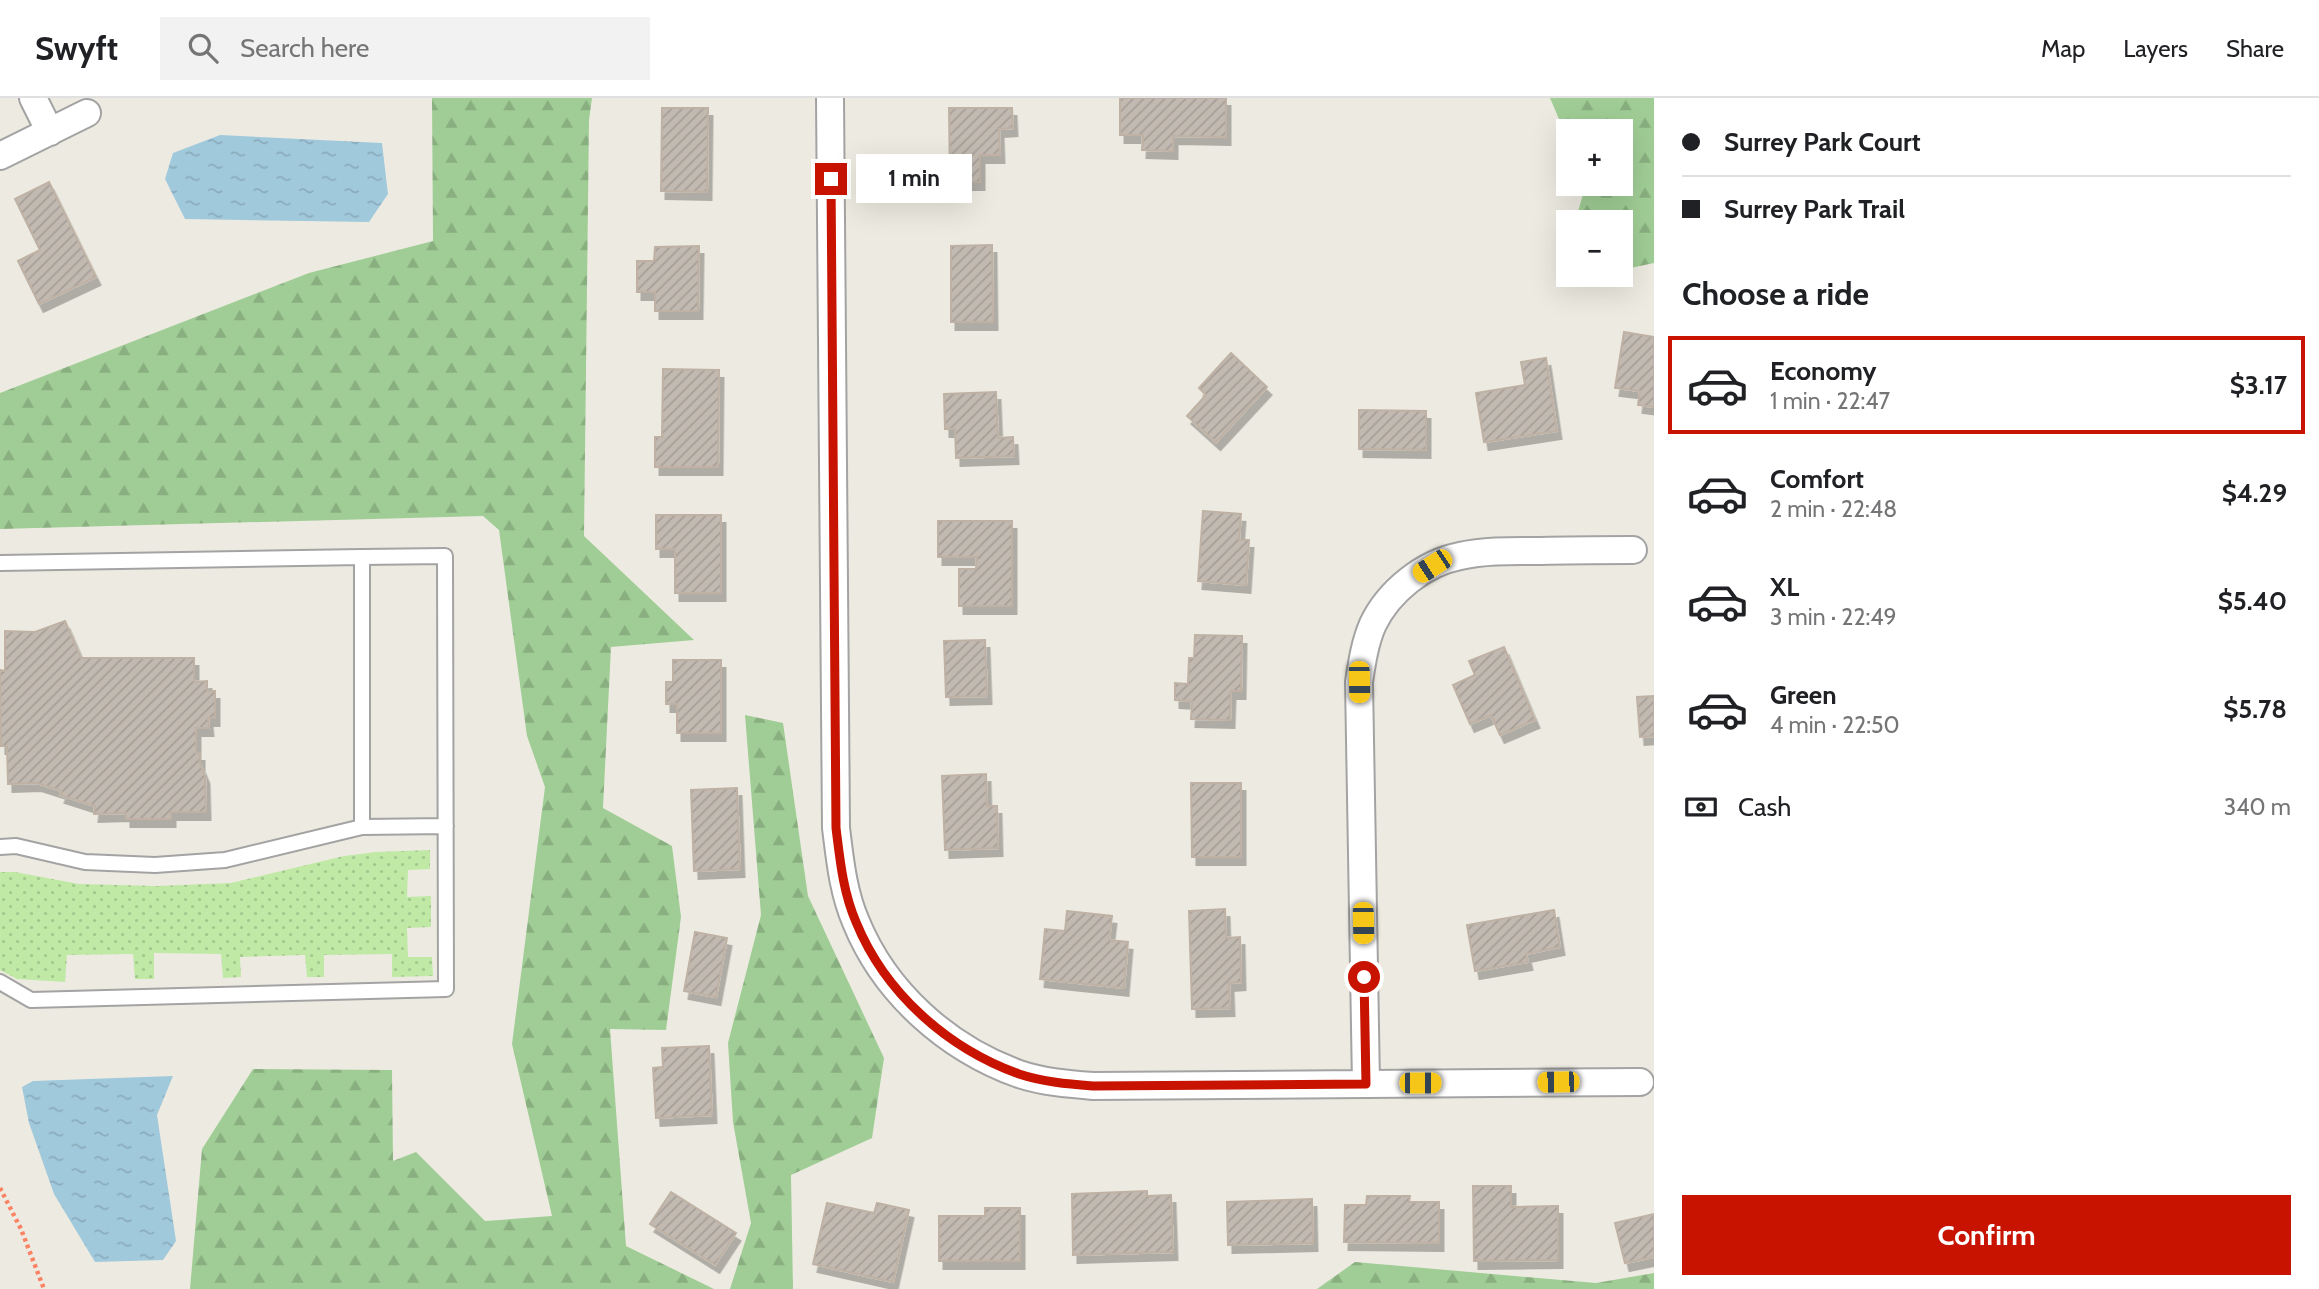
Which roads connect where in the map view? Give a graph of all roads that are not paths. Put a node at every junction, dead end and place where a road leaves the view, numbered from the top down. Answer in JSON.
{"nodes":[{"id":1,"x":33,"y":98,"type":"edge"},
{"id":2,"x":830,"y":98,"type":"edge"},
{"id":3,"x":87,"y":113,"type":"dead end"},
{"id":4,"x":50,"y":132,"type":"junction"},
{"id":5,"x":0,"y":156,"type":"edge"},
{"id":6,"x":1633,"y":550,"type":"dead end"},
{"id":7,"x":362,"y":557,"type":"junction"},
{"id":8,"x":0,"y":563,"type":"edge"},
{"id":9,"x":446,"y":825,"type":"junction"},
{"id":10,"x":362,"y":827,"type":"junction"},
{"id":11,"x":0,"y":847,"type":"edge"},
{"id":12,"x":0,"y":982,"type":"edge"},
{"id":13,"x":1640,"y":1082,"type":"dead end"},
{"id":14,"x":1366,"y":1084,"type":"junction"}],
"edges":[{"from":1,"to":4,"type":"street"},
{"from":2,"to":14,"type":"street"},
{"from":3,"to":4,"type":"street"},
{"from":4,"to":5,"type":"street"},
{"from":6,"to":14,"type":"street"},
{"from":7,"to":8,"type":"lane"},
{"from":7,"to":9,"type":"lane"},
{"from":7,"to":10,"type":"lane"},
{"from":9,"to":10,"type":"lane"},
{"from":9,"to":12,"type":"lane"},
{"from":10,"to":11,"type":"lane"},
{"from":13,"to":14,"type":"street"}]}
